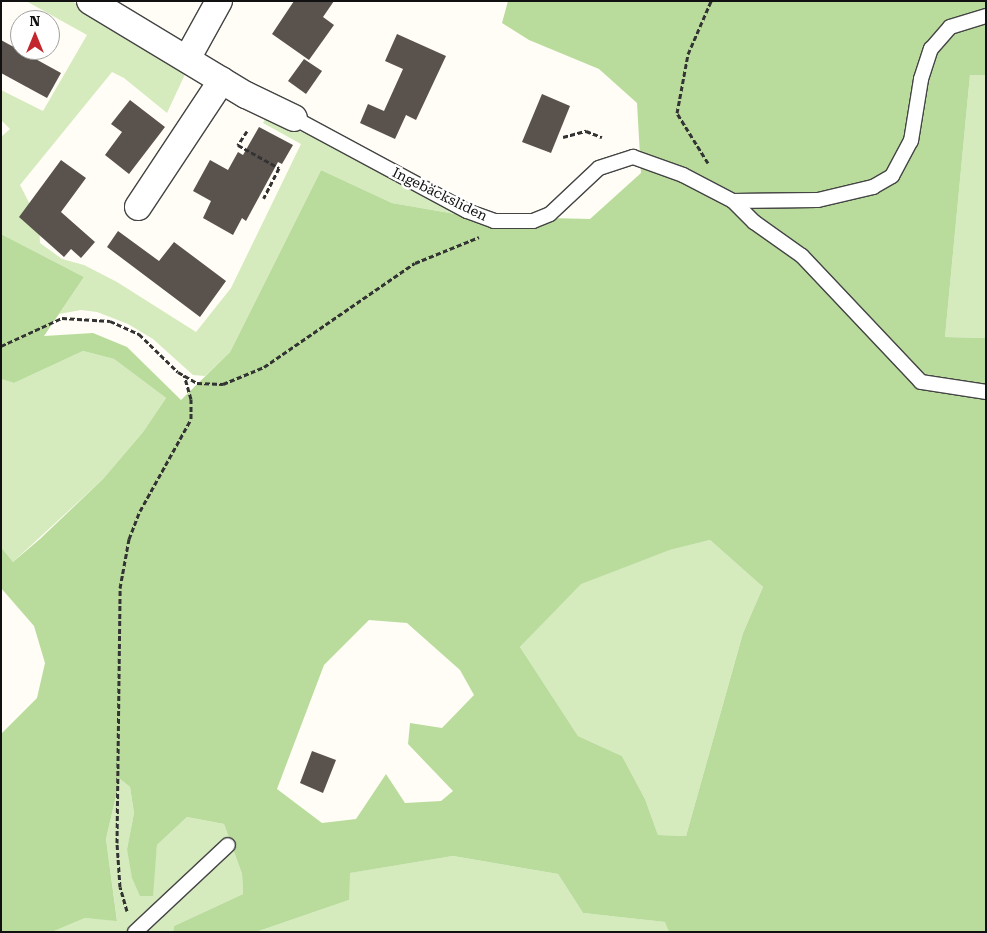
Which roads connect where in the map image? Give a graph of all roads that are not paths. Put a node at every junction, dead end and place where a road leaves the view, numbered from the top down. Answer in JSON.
{"nodes":[{"id":1,"x":90,"y":1,"type":"edge"},
{"id":2,"x":219,"y":1,"type":"edge"},
{"id":3,"x":986,"y":16,"type":"edge"},
{"id":4,"x":188,"y":58,"type":"junction"},
{"id":5,"x":222,"y":80,"type":"junction"},
{"id":6,"x":294,"y":118,"type":"joint"},
{"id":7,"x":733,"y":201,"type":"junction"},
{"id":8,"x":138,"y":207,"type":"dead end"},
{"id":9,"x":986,"y":392,"type":"edge"},
{"id":10,"x":228,"y":845,"type":"dead end"},
{"id":11,"x":132,"y":926,"type":"edge"}],
"edges":[{"from":1,"to":4,"type":"street","name":"Ingebäcksliden"},
{"from":2,"to":4,"type":"street"},
{"from":3,"to":7,"type":"lane","name":"Ingebäcksliden"},
{"from":4,"to":5,"type":"street","name":"Ingebäcksliden"},
{"from":5,"to":6,"type":"street","name":"Ingebäcksliden"},
{"from":5,"to":8,"type":"street"},
{"from":6,"to":7,"type":"lane","name":"Ingebäcksliden"},
{"from":7,"to":9,"type":"lane"},
{"from":10,"to":11,"type":"lane"}]}
